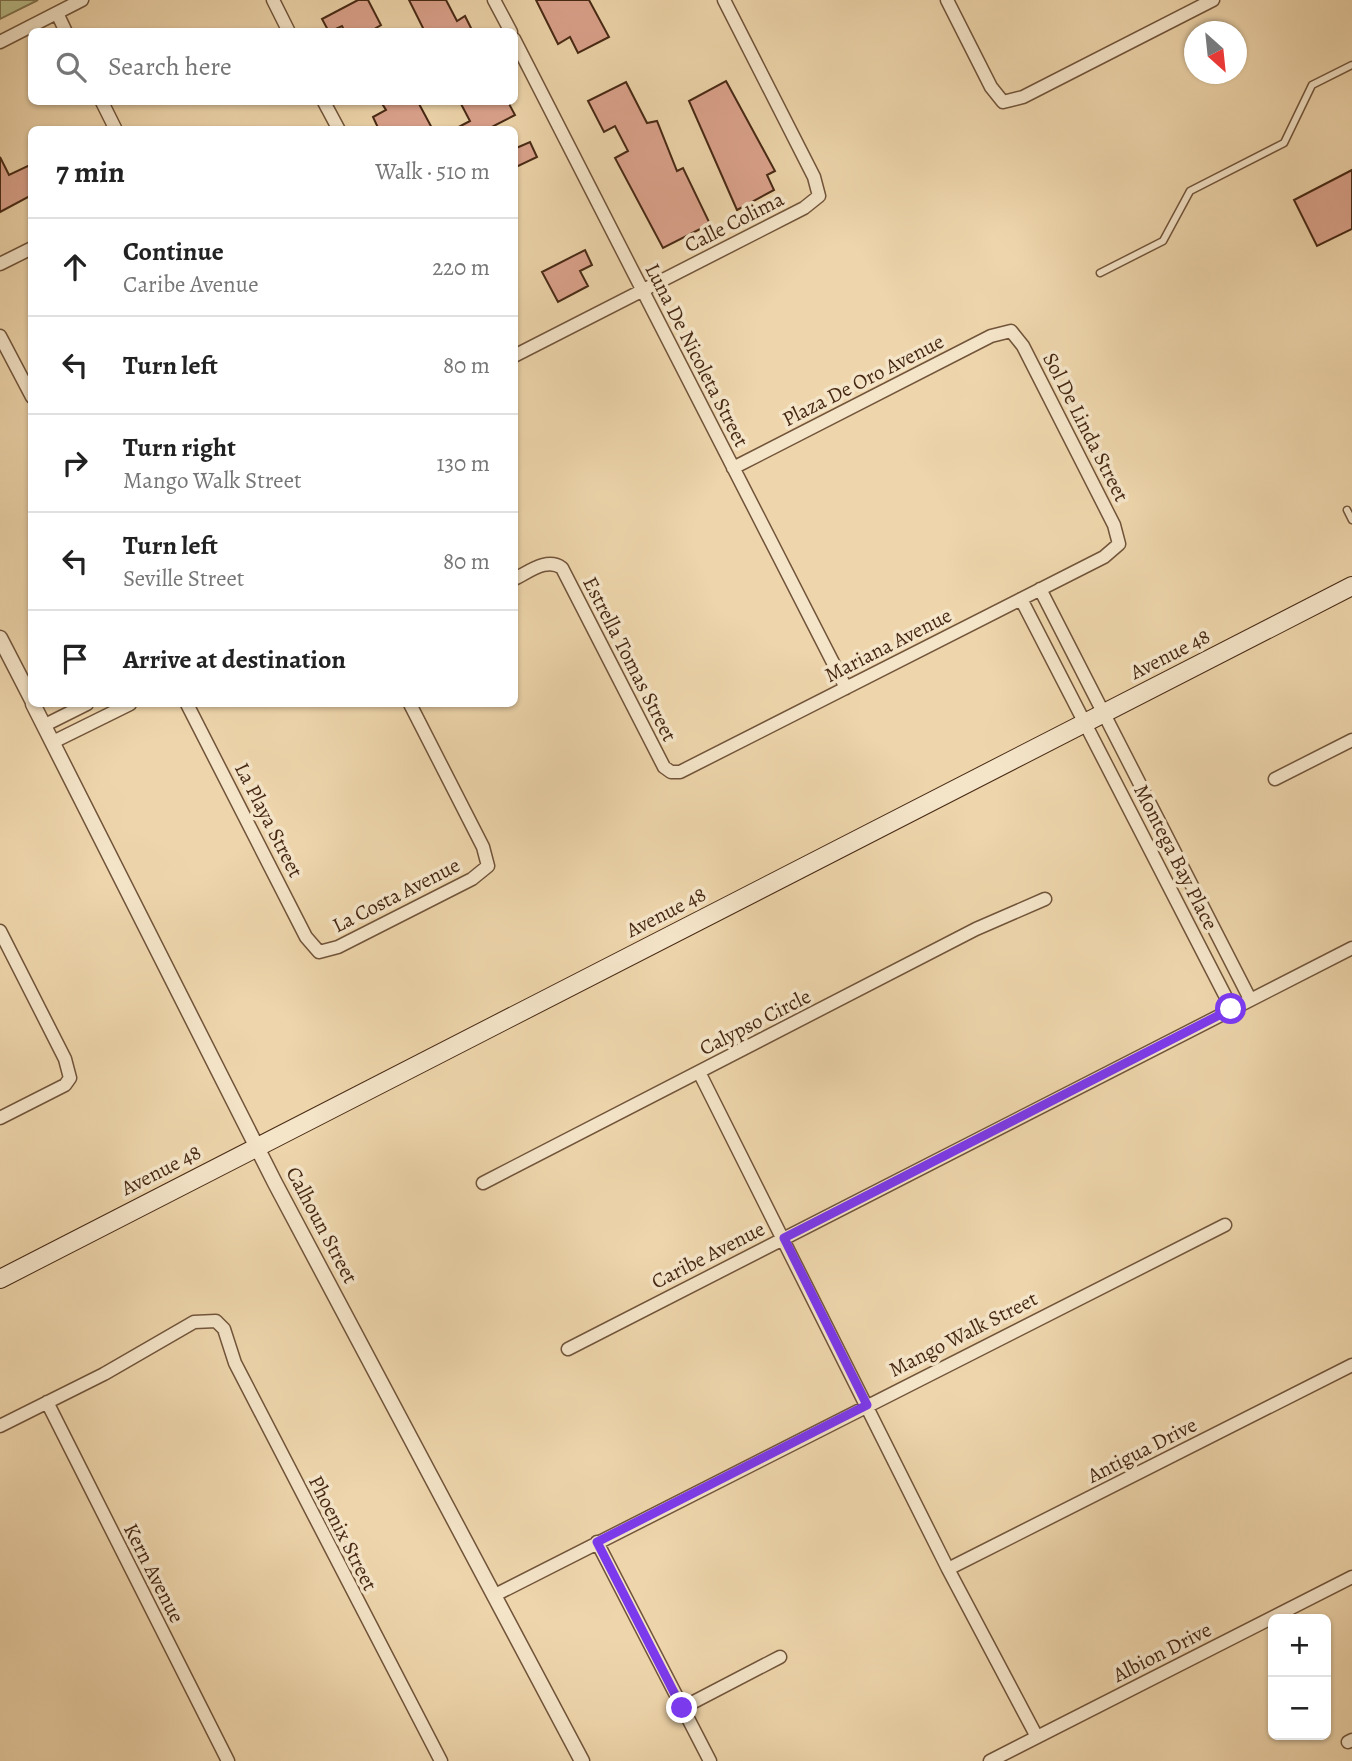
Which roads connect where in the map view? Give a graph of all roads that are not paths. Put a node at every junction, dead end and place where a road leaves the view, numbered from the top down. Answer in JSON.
{"nodes":[{"id":1,"x":82,"y":0,"type":"edge"},
{"id":2,"x":273,"y":0,"type":"edge"},
{"id":3,"x":495,"y":0,"type":"edge"},
{"id":4,"x":724,"y":0,"type":"edge"},
{"id":5,"x":947,"y":0,"type":"edge"},
{"id":6,"x":1213,"y":0,"type":"edge"},
{"id":7,"x":57,"y":13,"type":"junction"},
{"id":8,"x":64,"y":28,"type":"edge"},
{"id":9,"x":287,"y":28,"type":"edge"},
{"id":10,"x":509,"y":28,"type":"edge"},
{"id":11,"x":0,"y":42,"type":"edge"},
{"id":12,"x":518,"y":47,"type":"edge"},
{"id":13,"x":1352,"y":65,"type":"edge"},
{"id":14,"x":104,"y":105,"type":"edge"},
{"id":15,"x":326,"y":105,"type":"edge"},
{"id":16,"x":114,"y":126,"type":"edge"},
{"id":17,"x":337,"y":126,"type":"edge"},
{"id":18,"x":28,"y":250,"type":"edge"},
{"id":19,"x":0,"y":264,"type":"edge"},
{"id":20,"x":1100,"y":273,"type":"dead end"},
{"id":21,"x":643,"y":290,"type":"junction"},
{"id":22,"x":1010,"y":331,"type":"joint"},
{"id":23,"x":0,"y":335,"type":"edge"},
{"id":24,"x":518,"y":354,"type":"edge"},
{"id":25,"x":28,"y":389,"type":"edge"},
{"id":26,"x":733,"y":468,"type":"junction"},
{"id":27,"x":1347,"y":510,"type":"dead end"},
{"id":28,"x":1352,"y":520,"type":"edge"},
{"id":29,"x":1119,"y":544,"type":"joint"},
{"id":30,"x":518,"y":577,"type":"edge"},
{"id":31,"x":1352,"y":586,"type":"edge"},
{"id":32,"x":1040,"y":589,"type":"junction"},
{"id":33,"x":1021,"y":599,"type":"junction"},
{"id":34,"x":0,"y":638,"type":"edge"},
{"id":35,"x":846,"y":688,"type":"junction"},
{"id":36,"x":28,"y":694,"type":"edge"},
{"id":37,"x":35,"y":707,"type":"edge"},
{"id":38,"x":81,"y":707,"type":"edge"},
{"id":39,"x":124,"y":707,"type":"edge"},
{"id":40,"x":189,"y":707,"type":"edge"},
{"id":41,"x":412,"y":707,"type":"edge"},
{"id":42,"x":1103,"y":714,"type":"junction"},
{"id":43,"x":1084,"y":724,"type":"junction"},
{"id":44,"x":44,"y":725,"type":"junction"},
{"id":45,"x":1352,"y":740,"type":"edge"},
{"id":46,"x":53,"y":742,"type":"junction"},
{"id":47,"x":671,"y":772,"type":"joint"},
{"id":48,"x":1275,"y":779,"type":"dead end"},
{"id":49,"x":1045,"y":899,"type":"dead end"},
{"id":50,"x":0,"y":931,"type":"edge"},
{"id":51,"x":1352,"y":948,"type":"edge"},
{"id":52,"x":319,"y":952,"type":"joint"},
{"id":53,"x":1250,"y":999,"type":"junction"},
{"id":54,"x":1231,"y":1009,"type":"junction"},
{"id":55,"x":699,"y":1072,"type":"junction"},
{"id":56,"x":0,"y":1118,"type":"edge"},
{"id":57,"x":258,"y":1146,"type":"junction"},
{"id":58,"x":483,"y":1183,"type":"dead end"},
{"id":59,"x":1225,"y":1225,"type":"dead end"},
{"id":60,"x":784,"y":1238,"type":"junction"},
{"id":61,"x":0,"y":1279,"type":"edge"},
{"id":62,"x":568,"y":1349,"type":"dead end"},
{"id":63,"x":1352,"y":1365,"type":"edge"},
{"id":64,"x":47,"y":1402,"type":"junction"},
{"id":65,"x":867,"y":1405,"type":"junction"},
{"id":66,"x":0,"y":1426,"type":"edge"},
{"id":67,"x":597,"y":1542,"type":"junction"},
{"id":68,"x":948,"y":1569,"type":"junction"},
{"id":69,"x":1352,"y":1577,"type":"edge"},
{"id":70,"x":495,"y":1595,"type":"junction"},
{"id":71,"x":780,"y":1657,"type":"dead end"},
{"id":72,"x":682,"y":1708,"type":"junction"},
{"id":73,"x":1037,"y":1737,"type":"junction"},
{"id":74,"x":228,"y":1761,"type":"edge"},
{"id":75,"x":441,"y":1761,"type":"edge"},
{"id":76,"x":582,"y":1761,"type":"edge"},
{"id":77,"x":710,"y":1761,"type":"edge"},
{"id":78,"x":990,"y":1761,"type":"edge"}],
"edges":[{"from":1,"to":7,"type":"street"},
{"from":2,"to":9,"type":"street"},
{"from":3,"to":10,"type":"street"},
{"from":4,"to":21,"type":"street","name":"Calle Colima"},
{"from":5,"to":6,"type":"street"},
{"from":7,"to":8,"type":"street"},
{"from":7,"to":11,"type":"street"},
{"from":12,"to":21,"type":"street","name":"Luna De Nicoleta Street"},
{"from":13,"to":20,"type":"lane"},
{"from":14,"to":16,"type":"street"},
{"from":15,"to":17,"type":"street"},
{"from":18,"to":19,"type":"street"},
{"from":21,"to":24,"type":"street","name":"Calle Colima"},
{"from":21,"to":26,"type":"street","name":"Luna De Nicoleta Street"},
{"from":22,"to":26,"type":"street","name":"Plaza De Oro Avenue"},
{"from":22,"to":29,"type":"street","name":"Sol De Linda Street"},
{"from":23,"to":25,"type":"street"},
{"from":26,"to":35,"type":"street","name":"Luna De Nicoleta Street"},
{"from":27,"to":28,"type":"lane"},
{"from":29,"to":32,"type":"street","name":"Mariana Avenue"},
{"from":30,"to":47,"type":"street","name":"Estrella Tomas Street"},
{"from":31,"to":42,"type":"main road","name":"Avenue 48"},
{"from":32,"to":33,"type":"street","name":"Mariana Avenue"},
{"from":32,"to":42,"type":"street","name":"Montega Bay Place"},
{"from":33,"to":35,"type":"street","name":"Mariana Avenue"},
{"from":33,"to":43,"type":"street","name":"Montega Bay Place"},
{"from":34,"to":36,"type":"street","name":"Calhoun Street"},
{"from":35,"to":47,"type":"street","name":"Mariana Avenue"},
{"from":37,"to":44,"type":"street","name":"Calhoun Street"},
{"from":38,"to":44,"type":"street"},
{"from":39,"to":46,"type":"street"},
{"from":40,"to":52,"type":"street","name":"La Playa Street"},
{"from":41,"to":52,"type":"street","name":"La Costa Avenue"},
{"from":42,"to":43,"type":"main road","name":"Avenue 48"},
{"from":42,"to":53,"type":"street","name":"Montega Bay Place"},
{"from":43,"to":54,"type":"street","name":"Montega Bay Place"},
{"from":43,"to":57,"type":"main road","name":"Avenue 48"},
{"from":44,"to":46,"type":"street","name":"Calhoun Street"},
{"from":45,"to":48,"type":"street"},
{"from":46,"to":57,"type":"street","name":"Calhoun Street"},
{"from":49,"to":55,"type":"street","name":"Calypso Circle"},
{"from":50,"to":56,"type":"street"},
{"from":51,"to":53,"type":"street","name":"Caribe Avenue"},
{"from":53,"to":54,"type":"street","name":"Caribe Avenue"},
{"from":54,"to":60,"type":"street","name":"Caribe Avenue"},
{"from":55,"to":58,"type":"street","name":"Calypso Circle"},
{"from":55,"to":60,"type":"street"},
{"from":57,"to":61,"type":"main road","name":"Avenue 48"},
{"from":57,"to":70,"type":"street","name":"Calhoun Street"},
{"from":59,"to":65,"type":"street","name":"Mango Walk Street"},
{"from":60,"to":62,"type":"street","name":"Caribe Avenue"},
{"from":60,"to":65,"type":"street"},
{"from":63,"to":68,"type":"street","name":"Antigua Drive"},
{"from":64,"to":66,"type":"street"},
{"from":64,"to":74,"type":"street","name":"Kern Avenue"},
{"from":64,"to":75,"type":"street","name":"Phoenix Street"},
{"from":65,"to":67,"type":"street","name":"Mango Walk Street"},
{"from":65,"to":68,"type":"street"},
{"from":67,"to":70,"type":"street","name":"Mango Walk Street"},
{"from":67,"to":72,"type":"street"},
{"from":68,"to":73,"type":"street"},
{"from":69,"to":73,"type":"street","name":"Albion Drive"},
{"from":70,"to":76,"type":"street","name":"Calhoun Street"},
{"from":71,"to":72,"type":"street"},
{"from":72,"to":77,"type":"street"},
{"from":73,"to":78,"type":"street","name":"Albion Drive"}]}
